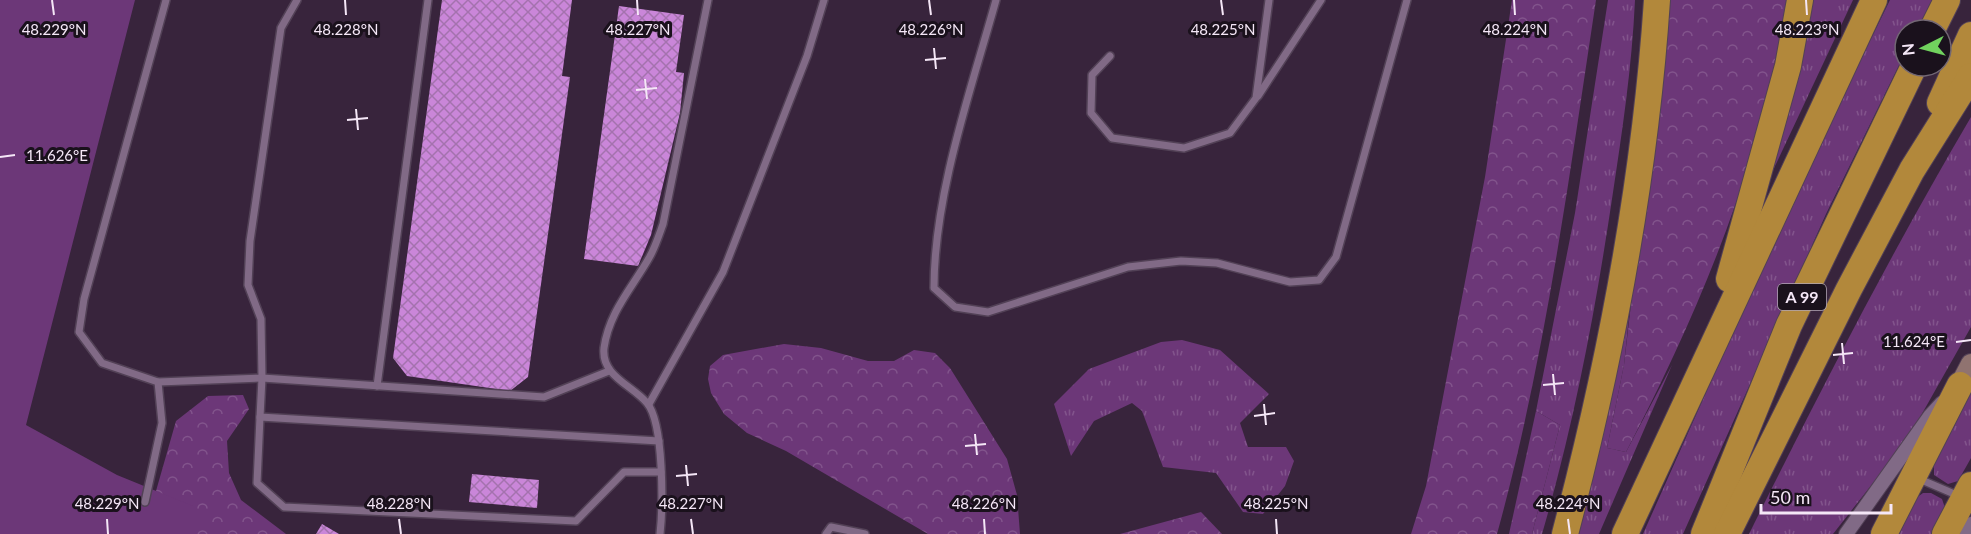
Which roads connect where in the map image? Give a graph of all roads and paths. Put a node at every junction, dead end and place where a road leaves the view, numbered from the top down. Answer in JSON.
{"nodes":[{"id":1,"x":166,"y":0,"type":"edge"},
{"id":2,"x":297,"y":0,"type":"edge"},
{"id":3,"x":428,"y":0,"type":"edge"},
{"id":4,"x":708,"y":0,"type":"edge"},
{"id":5,"x":824,"y":0,"type":"edge"},
{"id":6,"x":996,"y":0,"type":"edge"},
{"id":7,"x":1269,"y":0,"type":"edge"},
{"id":8,"x":1321,"y":0,"type":"edge"},
{"id":9,"x":1407,"y":0,"type":"edge"},
{"id":10,"x":1657,"y":0,"type":"edge"},
{"id":11,"x":1800,"y":0,"type":"edge"},
{"id":12,"x":1874,"y":0,"type":"edge"},
{"id":13,"x":1947,"y":0,"type":"edge"},
{"id":14,"x":1938,"y":18,"type":"edge"},
{"id":15,"x":1971,"y":35,"type":"edge"},
{"id":16,"x":1110,"y":57,"type":"dead end"},
{"id":17,"x":1971,"y":76,"type":"edge"},
{"id":18,"x":1908,"y":78,"type":"edge"},
{"id":19,"x":1257,"y":99,"type":"junction"},
{"id":20,"x":1912,"y":170,"type":"junction"},
{"id":21,"x":1712,"y":345,"type":"junction"},
{"id":22,"x":609,"y":371,"type":"junction"},
{"id":23,"x":1966,"y":374,"type":"edge"},
{"id":24,"x":262,"y":378,"type":"junction"},
{"id":25,"x":158,"y":382,"type":"junction"},
{"id":26,"x":377,"y":386,"type":"junction"},
{"id":27,"x":649,"y":404,"type":"junction"},
{"id":28,"x":260,"y":417,"type":"junction"},
{"id":29,"x":659,"y":441,"type":"junction"},
{"id":30,"x":661,"y":472,"type":"junction"},
{"id":31,"x":1912,"y":476,"type":"junction"},
{"id":32,"x":1968,"y":491,"type":"edge"},
{"id":33,"x":145,"y":501,"type":"dead end"},
{"id":34,"x":1971,"y":524,"type":"edge"},
{"id":35,"x":660,"y":534,"type":"edge"},
{"id":36,"x":826,"y":534,"type":"edge"},
{"id":37,"x":865,"y":534,"type":"edge"},
{"id":38,"x":1565,"y":534,"type":"edge"},
{"id":39,"x":1625,"y":534,"type":"edge"},
{"id":40,"x":1704,"y":534,"type":"edge"},
{"id":41,"x":1727,"y":534,"type":"edge"},
{"id":42,"x":1846,"y":534,"type":"edge"},
{"id":43,"x":1884,"y":534,"type":"edge"},
{"id":44,"x":1945,"y":534,"type":"edge"},
{"id":45,"x":1966,"y":534,"type":"edge"}],
"edges":[{"from":1,"to":25,"type":"lane"},
{"from":2,"to":24,"type":"lane"},
{"from":3,"to":26,"type":"lane"},
{"from":4,"to":22,"type":"lane"},
{"from":5,"to":27,"type":"lane"},
{"from":6,"to":9,"type":"lane"},
{"from":7,"to":19,"type":"lane"},
{"from":8,"to":19,"type":"lane"},
{"from":10,"to":38,"type":"highway"},
{"from":11,"to":21,"type":"highway"},
{"from":12,"to":21,"type":"highway"},
{"from":13,"to":14,"type":"highway"},
{"from":15,"to":20,"type":"highway"},
{"from":16,"to":19,"type":"lane"},
{"from":17,"to":20,"type":"highway"},
{"from":18,"to":40,"type":"highway","number":"A 99"},
{"from":20,"to":41,"type":"highway"},
{"from":21,"to":39,"type":"highway"},
{"from":22,"to":26,"type":"lane"},
{"from":22,"to":27,"type":"lane"},
{"from":23,"to":31,"type":"highway"},
{"from":23,"to":42,"type":"street"},
{"from":24,"to":25,"type":"lane"},
{"from":24,"to":26,"type":"lane"},
{"from":24,"to":28,"type":"lane"},
{"from":25,"to":33,"type":"lane"},
{"from":27,"to":29,"type":"lane"},
{"from":28,"to":29,"type":"lane"},
{"from":28,"to":30,"type":"lane"},
{"from":29,"to":30,"type":"lane"},
{"from":30,"to":35,"type":"lane"},
{"from":31,"to":32,"type":"lane"},
{"from":31,"to":43,"type":"highway"},
{"from":32,"to":44,"type":"highway"},
{"from":34,"to":45,"type":"street"},
{"from":36,"to":37,"type":"lane"}]}
